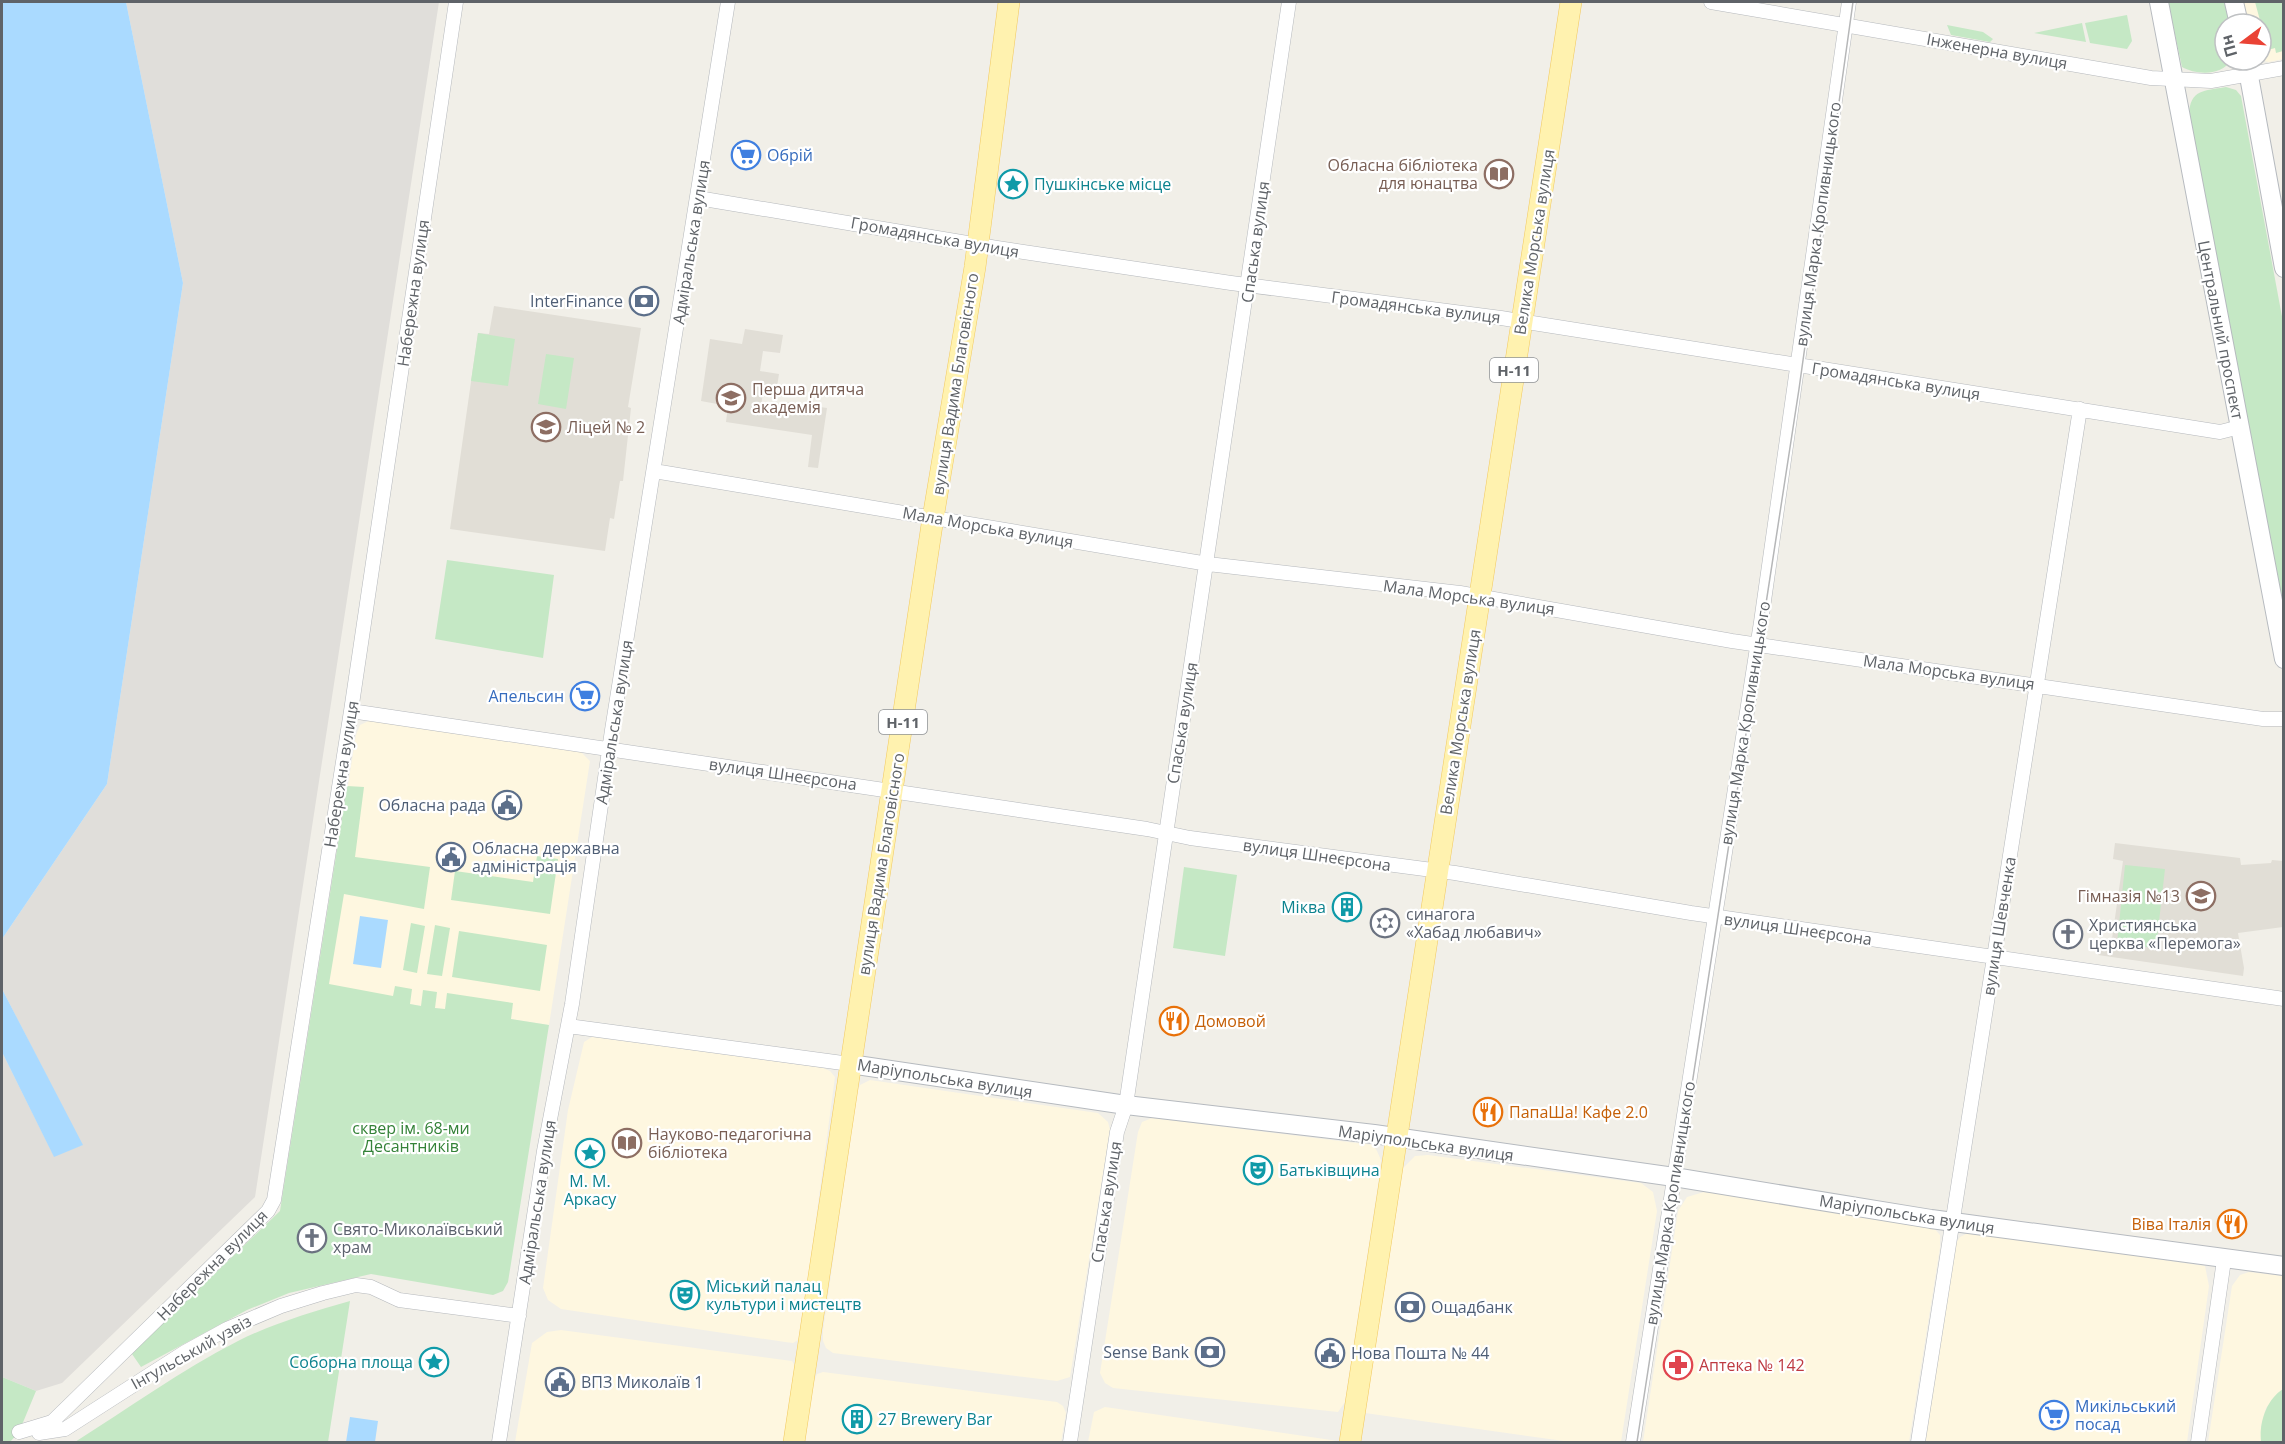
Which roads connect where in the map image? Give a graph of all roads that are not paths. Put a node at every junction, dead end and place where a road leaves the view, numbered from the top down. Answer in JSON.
{"nodes":[{"id":1,"x":456,"y":2,"type":"edge"},
{"id":2,"x":728,"y":2,"type":"edge"},
{"id":3,"x":1010,"y":2,"type":"edge"},
{"id":4,"x":1289,"y":2,"type":"edge"},
{"id":5,"x":1571,"y":2,"type":"edge"},
{"id":6,"x":1711,"y":2,"type":"edge"},
{"id":7,"x":1850,"y":2,"type":"edge"},
{"id":8,"x":2159,"y":2,"type":"edge"},
{"id":9,"x":1845,"y":25,"type":"junction"},
{"id":10,"x":2234,"y":72,"type":"edge"},
{"id":11,"x":2248,"y":72,"type":"edge"},
{"id":12,"x":2174,"y":80,"type":"junction"},
{"id":13,"x":698,"y":198,"type":"junction"},
{"id":14,"x":978,"y":243,"type":"junction"},
{"id":15,"x":2283,"y":267,"type":"edge"},
{"id":16,"x":1249,"y":285,"type":"junction"},
{"id":17,"x":1522,"y":321,"type":"junction"},
{"id":18,"x":1799,"y":366,"type":"junction"},
{"id":19,"x":2080,"y":409,"type":"junction"},
{"id":20,"x":2240,"y":427,"type":"junction"},
{"id":21,"x":654,"y":471,"type":"junction"},
{"id":22,"x":933,"y":518,"type":"junction"},
{"id":23,"x":1208,"y":564,"type":"junction"},
{"id":24,"x":1479,"y":597,"type":"junction"},
{"id":25,"x":1757,"y":645,"type":"junction"},
{"id":26,"x":2283,"y":659,"type":"edge"},
{"id":27,"x":2037,"y":684,"type":"junction"},
{"id":28,"x":351,"y":711,"type":"junction"},
{"id":29,"x":2283,"y":719,"type":"edge"},
{"id":30,"x":609,"y":749,"type":"junction"},
{"id":31,"x":893,"y":792,"type":"junction"},
{"id":32,"x":1166,"y":833,"type":"junction"},
{"id":33,"x":1437,"y":871,"type":"junction"},
{"id":34,"x":1716,"y":917,"type":"junction"},
{"id":35,"x":1994,"y":959,"type":"junction"},
{"id":36,"x":2283,"y":999,"type":"edge"},
{"id":37,"x":568,"y":1026,"type":"junction"},
{"id":38,"x":850,"y":1064,"type":"junction"},
{"id":39,"x":1126,"y":1105,"type":"junction"},
{"id":40,"x":1397,"y":1138,"type":"junction"},
{"id":41,"x":1674,"y":1177,"type":"junction"},
{"id":42,"x":1953,"y":1222,"type":"junction"},
{"id":43,"x":2224,"y":1260,"type":"junction"},
{"id":44,"x":2283,"y":1266,"type":"edge"},
{"id":45,"x":519,"y":1316,"type":"junction"},
{"id":46,"x":65,"y":1429,"type":"junction"},
{"id":47,"x":19,"y":1432,"type":"joint"},
{"id":48,"x":48,"y":1443,"type":"edge"},
{"id":49,"x":499,"y":1443,"type":"edge"},
{"id":50,"x":794,"y":1443,"type":"edge"},
{"id":51,"x":1070,"y":1443,"type":"edge"},
{"id":52,"x":1350,"y":1443,"type":"edge"},
{"id":53,"x":1633,"y":1443,"type":"edge"},
{"id":54,"x":1918,"y":1443,"type":"edge"},
{"id":55,"x":2198,"y":1443,"type":"edge"}],
"edges":[{"from":1,"to":28,"type":"street","name":"Набережна вулиця"},
{"from":2,"to":13,"type":"street","name":"Адміральська вулиця"},
{"from":3,"to":14,"type":"main road","name":"вулиця Вадима Благовісного","number":"Н-11"},
{"from":4,"to":16,"type":"street","name":"Спаська вулиця"},
{"from":5,"to":17,"type":"main road","name":"Велика Морська вулиця","number":"Н-11"},
{"from":6,"to":9,"type":"street","name":"Інженерна вулиця"},
{"from":7,"to":9,"type":"street","name":"вулиця Марка Кропивницького"},
{"from":8,"to":12,"type":"street","name":"Центральний проспект"},
{"from":9,"to":12,"type":"street","name":"Інженерна вулиця"},
{"from":9,"to":18,"type":"street","name":"вулиця Марка Кропивницького"},
{"from":10,"to":12,"type":"street","name":"Інженерна вулиця"},
{"from":11,"to":15,"type":"street"},
{"from":12,"to":20,"type":"street","name":"Центральний проспект"},
{"from":13,"to":14,"type":"street","name":"Громадянська вулиця"},
{"from":13,"to":21,"type":"street","name":"Адміральська вулиця"},
{"from":14,"to":16,"type":"street","name":"Громадянська вулиця"},
{"from":14,"to":22,"type":"main road","name":"вулиця Вадима Благовісного","number":"Н-11"},
{"from":16,"to":17,"type":"street","name":"Громадянська вулиця"},
{"from":16,"to":23,"type":"street","name":"Спаська вулиця"},
{"from":17,"to":18,"type":"street","name":"Громадянська вулиця"},
{"from":17,"to":24,"type":"main road","name":"Велика Морська вулиця","number":"Н-11"},
{"from":18,"to":19,"type":"street","name":"Громадянська вулиця"},
{"from":18,"to":25,"type":"street","name":"вулиця Марка Кропивницького"},
{"from":19,"to":20,"type":"street","name":"Громадянська вулиця"},
{"from":19,"to":27,"type":"street","name":"вулиця Шевченка"},
{"from":20,"to":26,"type":"street","name":"Центральний проспект"},
{"from":21,"to":22,"type":"street","name":"Мала Морська вулиця"},
{"from":21,"to":30,"type":"street","name":"Адміральська вулиця"},
{"from":22,"to":23,"type":"street","name":"Мала Морська вулиця"},
{"from":22,"to":31,"type":"main road","name":"вулиця Вадима Благовісного","number":"Н-11"},
{"from":23,"to":24,"type":"street","name":"Мала Морська вулиця"},
{"from":23,"to":32,"type":"street","name":"Спаська вулиця"},
{"from":24,"to":25,"type":"street","name":"Мала Морська вулиця"},
{"from":24,"to":33,"type":"main road","name":"Велика Морська вулиця","number":"Н-11"},
{"from":25,"to":27,"type":"street","name":"Мала Морська вулиця"},
{"from":25,"to":34,"type":"street","name":"вулиця Марка Кропивницького"},
{"from":27,"to":29,"type":"street","name":"Мала Морська вулиця"},
{"from":27,"to":35,"type":"street","name":"вулиця Шевченка"},
{"from":28,"to":30,"type":"street","name":"вулиця Шнеєрсона"},
{"from":28,"to":47,"type":"street","name":"Набережна вулиця"},
{"from":30,"to":31,"type":"street","name":"вулиця Шнеєрсона"},
{"from":30,"to":37,"type":"street","name":"Адміральська вулиця"},
{"from":31,"to":32,"type":"street","name":"вулиця Шнеєрсона"},
{"from":31,"to":38,"type":"main road","name":"вулиця Вадима Благовісного","number":"Н-11"},
{"from":32,"to":33,"type":"street","name":"вулиця Шнеєрсона"},
{"from":32,"to":39,"type":"street","name":"Спаська вулиця"},
{"from":33,"to":34,"type":"street","name":"вулиця Шнеєрсона"},
{"from":33,"to":40,"type":"main road","name":"Велика Морська вулиця","number":"Н-11"},
{"from":34,"to":35,"type":"street","name":"вулиця Шнеєрсона"},
{"from":34,"to":41,"type":"street","name":"вулиця Марка Кропивницького"},
{"from":35,"to":36,"type":"street","name":"вулиця Шнеєрсона"},
{"from":35,"to":42,"type":"street","name":"вулиця Шевченка"},
{"from":37,"to":38,"type":"street","name":"Маріупольська вулиця"},
{"from":37,"to":45,"type":"street","name":"Адміральська вулиця"},
{"from":38,"to":39,"type":"street","name":"Маріупольська вулиця"},
{"from":38,"to":50,"type":"main road","name":"вулиця Вадима Благовісного","number":"Н-11"},
{"from":39,"to":40,"type":"street","name":"Маріупольська вулиця"},
{"from":39,"to":51,"type":"street","name":"Спаська вулиця"},
{"from":40,"to":41,"type":"street","name":"Маріупольська вулиця"},
{"from":40,"to":52,"type":"main road","name":"Велика Морська вулиця","number":"Н-11"},
{"from":41,"to":42,"type":"street","name":"Маріупольська вулиця"},
{"from":41,"to":53,"type":"street","name":"вулиця Марка Кропивницького"},
{"from":42,"to":43,"type":"street","name":"Маріупольська вулиця"},
{"from":42,"to":54,"type":"street","name":"вулиця Шевченка"},
{"from":43,"to":44,"type":"street","name":"Маріупольська вулиця"},
{"from":43,"to":55,"type":"street"},
{"from":45,"to":46,"type":"street","name":"Інгульський узвіз"},
{"from":45,"to":49,"type":"street","name":"Адміральська вулиця"},
{"from":46,"to":47,"type":"street","name":"Інгульський узвіз"},
{"from":46,"to":48,"type":"street"}]}
